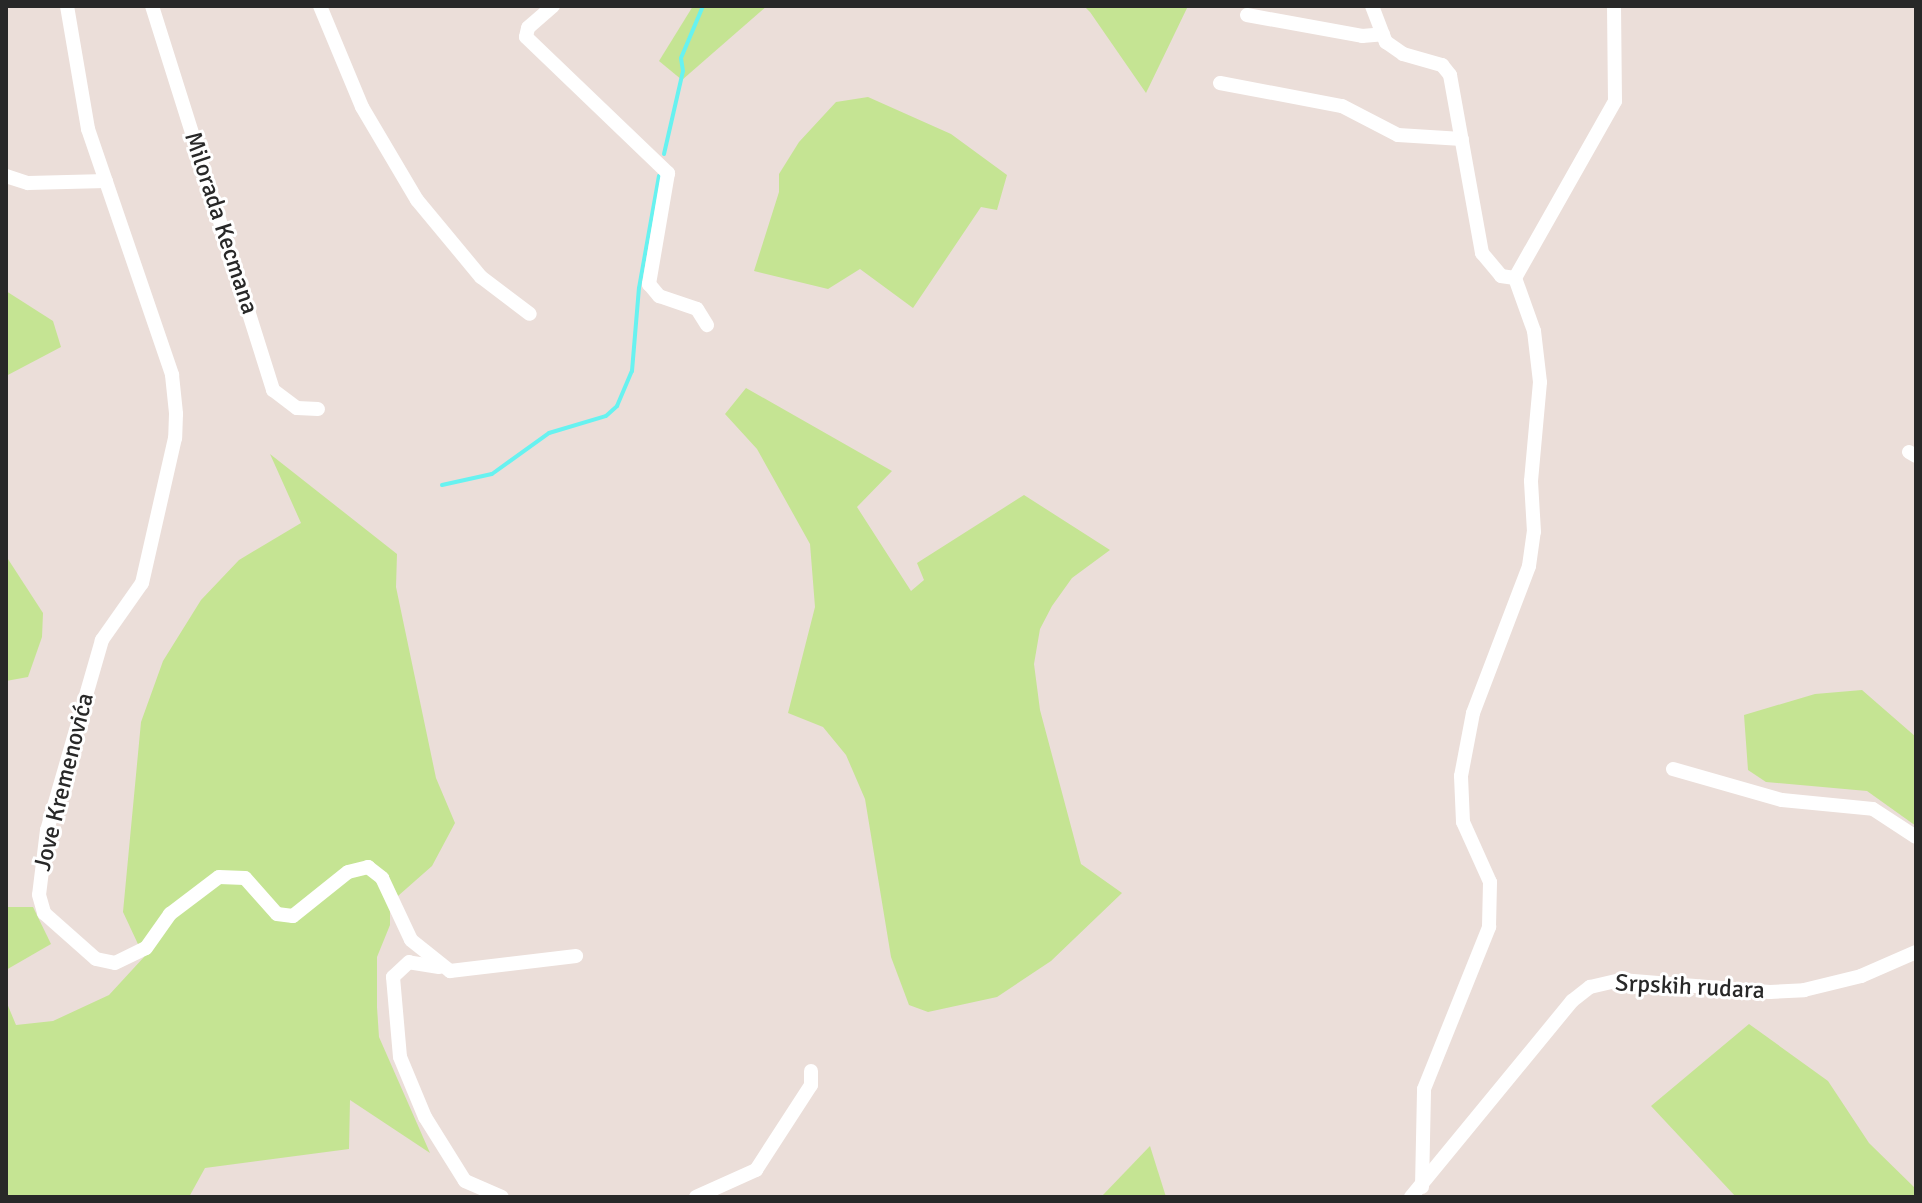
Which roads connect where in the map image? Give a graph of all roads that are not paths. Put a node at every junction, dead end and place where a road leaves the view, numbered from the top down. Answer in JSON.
{"nodes":[{"id":1,"x":152,"y":6,"type":"edge"},
{"id":2,"x":320,"y":6,"type":"edge"},
{"id":3,"x":553,"y":6,"type":"edge"},
{"id":4,"x":1372,"y":6,"type":"edge"},
{"id":5,"x":1614,"y":6,"type":"edge"},
{"id":6,"x":70,"y":7,"type":"edge"},
{"id":7,"x":1247,"y":15,"type":"dead end"},
{"id":8,"x":1383,"y":34,"type":"junction"},
{"id":9,"x":1220,"y":83,"type":"dead end"},
{"id":10,"x":1462,"y":139,"type":"junction"},
{"id":11,"x":6,"y":176,"type":"edge"},
{"id":12,"x":106,"y":181,"type":"junction"},
{"id":13,"x":1515,"y":278,"type":"junction"},
{"id":14,"x":530,"y":314,"type":"dead end"},
{"id":15,"x":707,"y":325,"type":"dead end"},
{"id":16,"x":318,"y":409,"type":"dead end"},
{"id":17,"x":1673,"y":769,"type":"dead end"},
{"id":18,"x":1916,"y":837,"type":"edge"},
{"id":19,"x":1916,"y":952,"type":"edge"},
{"id":20,"x":576,"y":956,"type":"dead end"},
{"id":21,"x":442,"y":967,"type":"junction"},
{"id":22,"x":811,"y":1071,"type":"dead end"},
{"id":23,"x":1417,"y":1192,"type":"edge"},
{"id":24,"x":502,"y":1197,"type":"edge"},
{"id":25,"x":696,"y":1197,"type":"edge"}],
"edges":[{"from":1,"to":16,"type":"street","name":"Milorada Kecmana"},
{"from":2,"to":14,"type":"street"},
{"from":3,"to":15,"type":"street"},
{"from":4,"to":8,"type":"street"},
{"from":5,"to":13,"type":"street"},
{"from":6,"to":12,"type":"street","name":"Jove Kremenovića"},
{"from":7,"to":8,"type":"street"},
{"from":8,"to":10,"type":"street"},
{"from":9,"to":10,"type":"street"},
{"from":10,"to":13,"type":"street"},
{"from":11,"to":12,"type":"street"},
{"from":12,"to":21,"type":"street","name":"Jove Kremenovića"},
{"from":13,"to":23,"type":"street"},
{"from":17,"to":18,"type":"street"},
{"from":19,"to":23,"type":"street","name":"Srpskih rudara"},
{"from":20,"to":21,"type":"street"},
{"from":21,"to":24,"type":"street"},
{"from":22,"to":25,"type":"street"}]}
